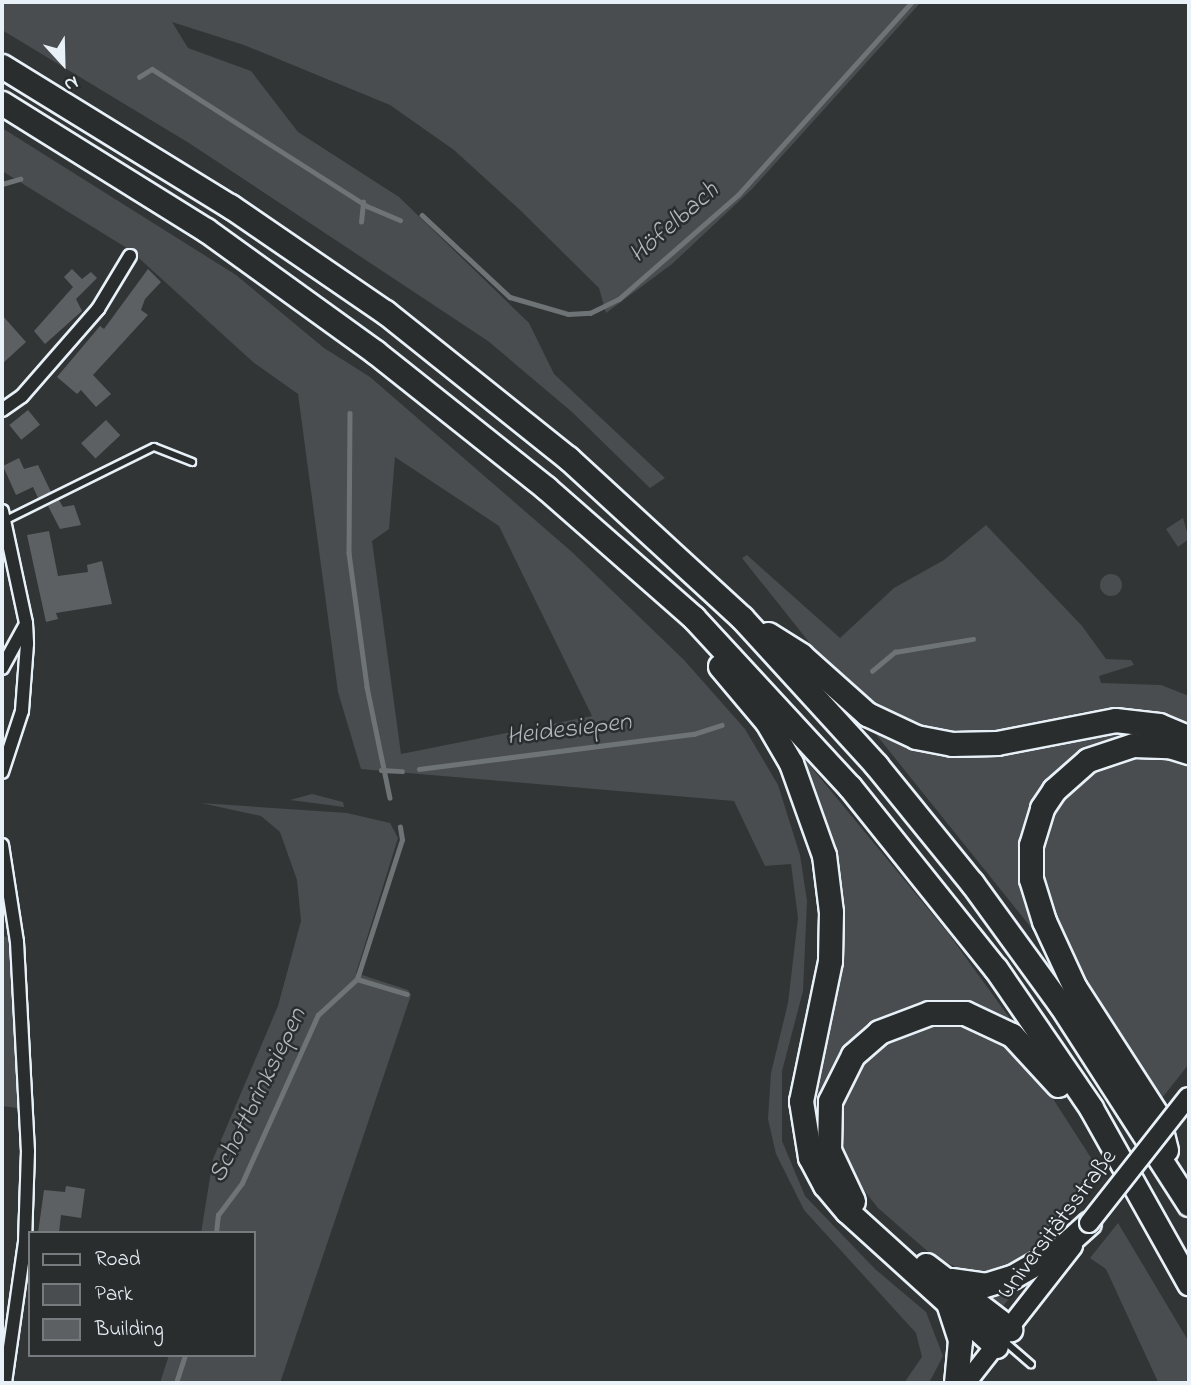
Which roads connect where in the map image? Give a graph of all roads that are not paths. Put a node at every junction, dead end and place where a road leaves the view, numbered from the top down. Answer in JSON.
{"nodes":[{"id":1,"x":2,"y":66,"type":"edge"},
{"id":2,"x":2,"y":103,"type":"edge"},
{"id":3,"x":131,"y":256,"type":"dead end"},
{"id":4,"x":2,"y":410,"type":"edge"},
{"id":5,"x":192,"y":462,"type":"dead end"},
{"id":6,"x":4,"y":516,"type":"edge"},
{"id":7,"x":622,"y":554,"type":"junction"},
{"id":8,"x":742,"y":618,"type":"junction"},
{"id":9,"x":26,"y":623,"type":"junction"},
{"id":10,"x":2,"y":668,"type":"edge"},
{"id":11,"x":1189,"y":738,"type":"edge"},
{"id":12,"x":1189,"y":752,"type":"edge"},
{"id":13,"x":2,"y":772,"type":"edge"},
{"id":14,"x":2,"y":845,"type":"edge"},
{"id":15,"x":1189,"y":1096,"type":"edge"},
{"id":16,"x":1172,"y":1174,"type":"junction"},
{"id":17,"x":1143,"y":1198,"type":"junction"},
{"id":18,"x":1189,"y":1204,"type":"edge"},
{"id":19,"x":1089,"y":1223,"type":"junction"},
{"id":20,"x":942,"y":1277,"type":"junction"},
{"id":21,"x":1189,"y":1283,"type":"edge"},
{"id":22,"x":948,"y":1304,"type":"junction"},
{"id":23,"x":1003,"y":1338,"type":"junction"},
{"id":24,"x":1031,"y":1364,"type":"dead end"},
{"id":25,"x":5,"y":1383,"type":"edge"},
{"id":26,"x":956,"y":1383,"type":"edge"},
{"id":27,"x":966,"y":1383,"type":"edge"}],
"edges":[{"from":1,"to":8,"type":"highway"},
{"from":2,"to":7,"type":"highway"},
{"from":3,"to":4,"type":"street"},
{"from":5,"to":6,"type":"lane"},
{"from":6,"to":9,"type":"street"},
{"from":7,"to":17,"type":"highway"},
{"from":7,"to":22,"type":"highway"},
{"from":8,"to":11,"type":"highway"},
{"from":8,"to":16,"type":"highway"},
{"from":9,"to":10,"type":"street"},
{"from":9,"to":13,"type":"street"},
{"from":12,"to":16,"type":"highway"},
{"from":14,"to":25,"type":"street"},
{"from":15,"to":19,"type":"main road","name":"Universitätsstraße","bridge":true},
{"from":16,"to":18,"type":"highway"},
{"from":17,"to":20,"type":"highway"},
{"from":17,"to":21,"type":"highway"},
{"from":19,"to":20,"type":"highway"},
{"from":19,"to":23,"type":"main road","name":"Universitätsstraße"},
{"from":20,"to":23,"type":"highway"},
{"from":22,"to":23,"type":"highway"},
{"from":22,"to":26,"type":"highway"},
{"from":23,"to":24,"type":"lane"},
{"from":23,"to":27,"type":"main road","name":"Universitätsstraße"}]}
